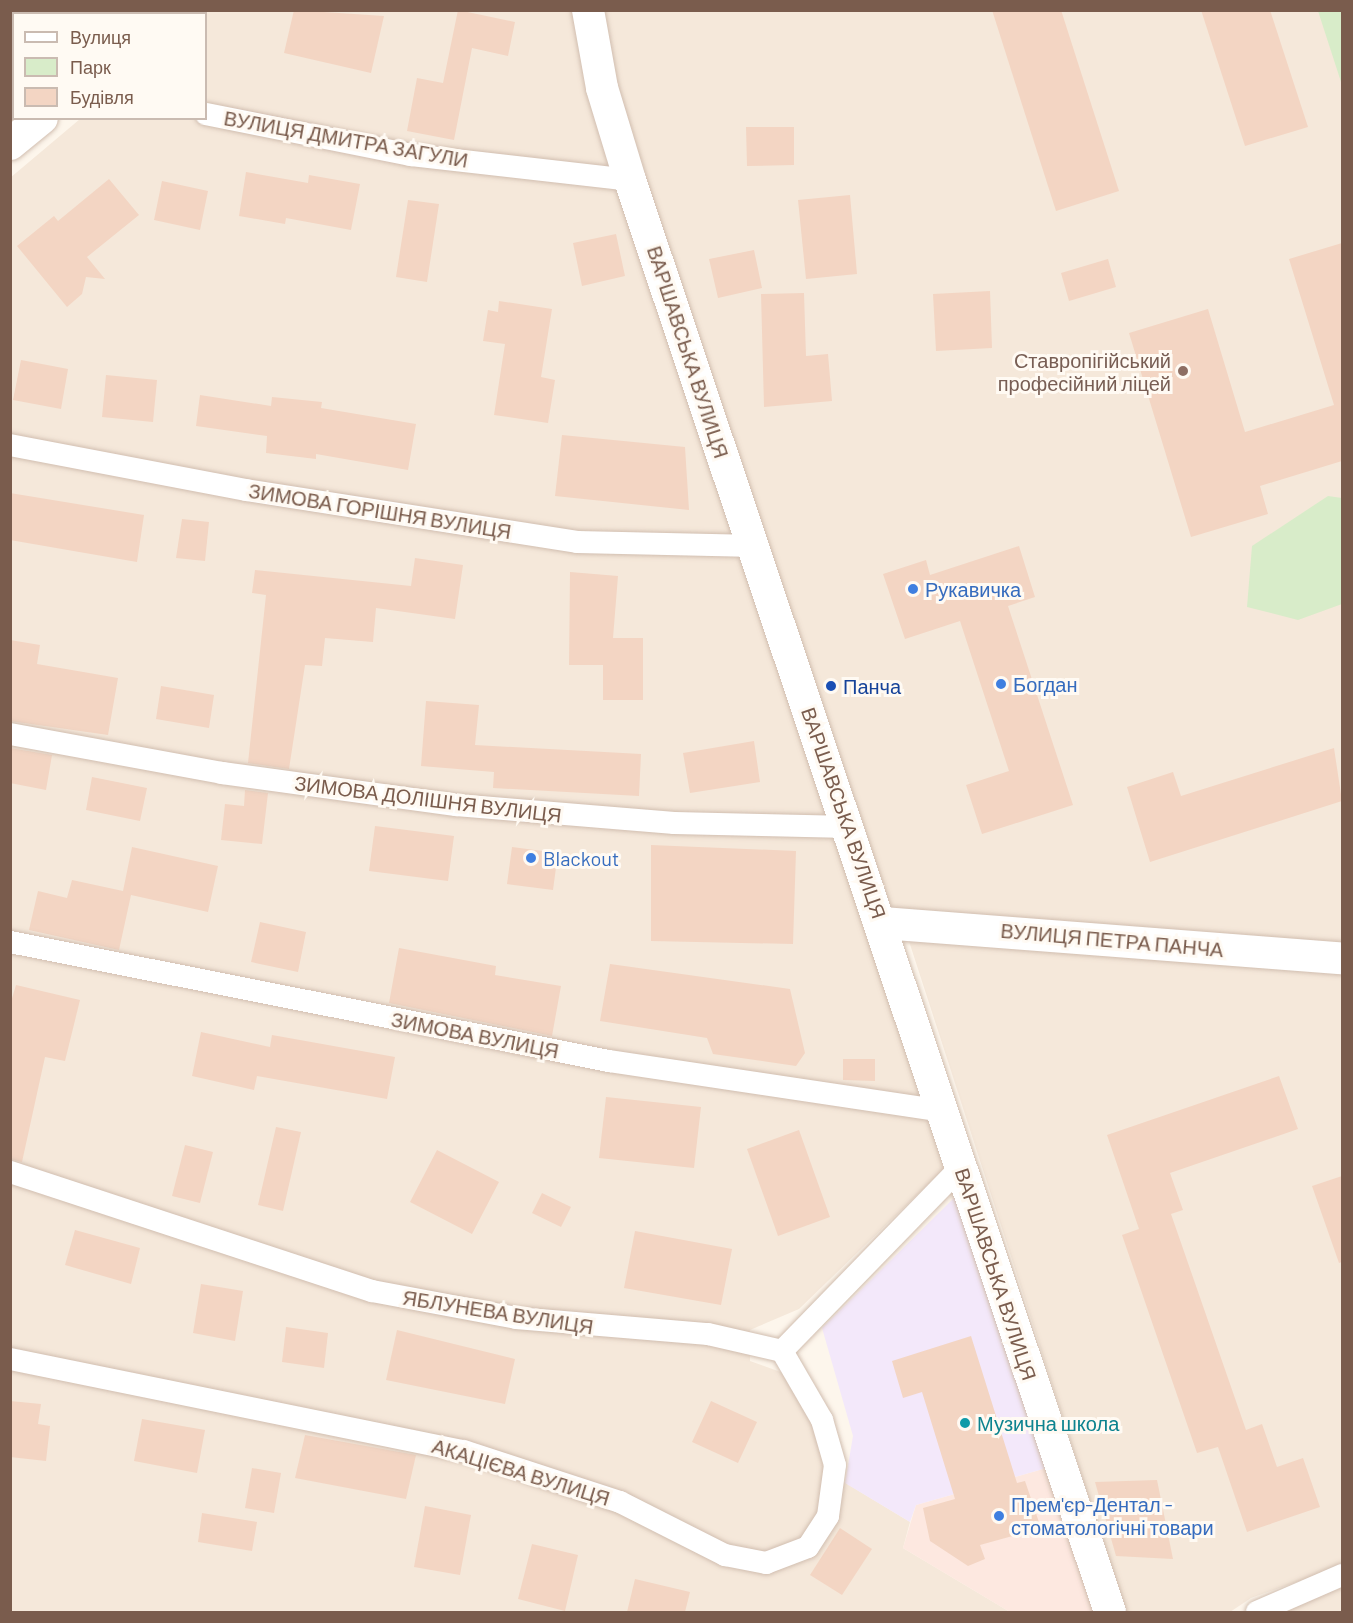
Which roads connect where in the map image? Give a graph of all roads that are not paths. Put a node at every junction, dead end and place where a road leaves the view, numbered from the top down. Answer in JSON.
{"nodes":[{"id":1,"x":588,"y":10,"type":"edge"},
{"id":2,"x":207,"y":114,"type":"edge"},
{"id":3,"x":40,"y":120,"type":"edge"},
{"id":4,"x":10,"y":144,"type":"edge"},
{"id":5,"x":630,"y":180,"type":"junction"},
{"id":6,"x":10,"y":445,"type":"edge"},
{"id":7,"x":752,"y":546,"type":"junction"},
{"id":8,"x":10,"y":734,"type":"edge"},
{"id":9,"x":849,"y":827,"type":"junction"},
{"id":10,"x":882,"y":923,"type":"junction"},
{"id":11,"x":10,"y":942,"type":"edge"},
{"id":12,"x":1342,"y":958,"type":"edge"},
{"id":13,"x":943,"y":1111,"type":"junction"},
{"id":14,"x":961,"y":1167,"type":"junction"},
{"id":15,"x":10,"y":1172,"type":"edge"},
{"id":16,"x":782,"y":1351,"type":"junction"},
{"id":17,"x":10,"y":1359,"type":"edge"},
{"id":18,"x":1342,"y":1575,"type":"edge"},
{"id":19,"x":1110,"y":1612,"type":"edge"},
{"id":20,"x":1257,"y":1612,"type":"edge"}],
"edges":[{"from":1,"to":5,"type":"street","name":"ВАРШАВСЬКА ВУЛИЦЯ"},
{"from":2,"to":5,"type":"street","name":"ВУЛИЦЯ ДМИТРА ЗАГУЛИ"},
{"from":3,"to":4,"type":"street"},
{"from":5,"to":7,"type":"street","name":"ВАРШАВСЬКА ВУЛИЦЯ"},
{"from":6,"to":7,"type":"street","name":"ЗИМОВА ГОРІШНЯ ВУЛИЦЯ"},
{"from":7,"to":9,"type":"street","name":"ВАРШАВСЬКА ВУЛИЦЯ"},
{"from":8,"to":9,"type":"street","name":"ЗИМОВА ДОЛІШНЯ ВУЛИЦЯ"},
{"from":9,"to":10,"type":"street","name":"ВАРШАВСЬКА ВУЛИЦЯ"},
{"from":10,"to":12,"type":"street","name":"ВУЛИЦЯ ПЕТРА ПАНЧА"},
{"from":10,"to":13,"type":"street","name":"ВАРШАВСЬКА ВУЛИЦЯ"},
{"from":11,"to":13,"type":"street","name":"ЗИМОВА ВУЛИЦЯ"},
{"from":13,"to":14,"type":"street","name":"ВАРШАВСЬКА ВУЛИЦЯ"},
{"from":14,"to":16,"type":"street"},
{"from":14,"to":19,"type":"street","name":"ВАРШАВСЬКА ВУЛИЦЯ"},
{"from":15,"to":16,"type":"street","name":"ЯБЛУНЕВА ВУЛИЦЯ"},
{"from":16,"to":17,"type":"street","name":"АКАЦІЄВА ВУЛИЦЯ"},
{"from":18,"to":20,"type":"street"}]}
